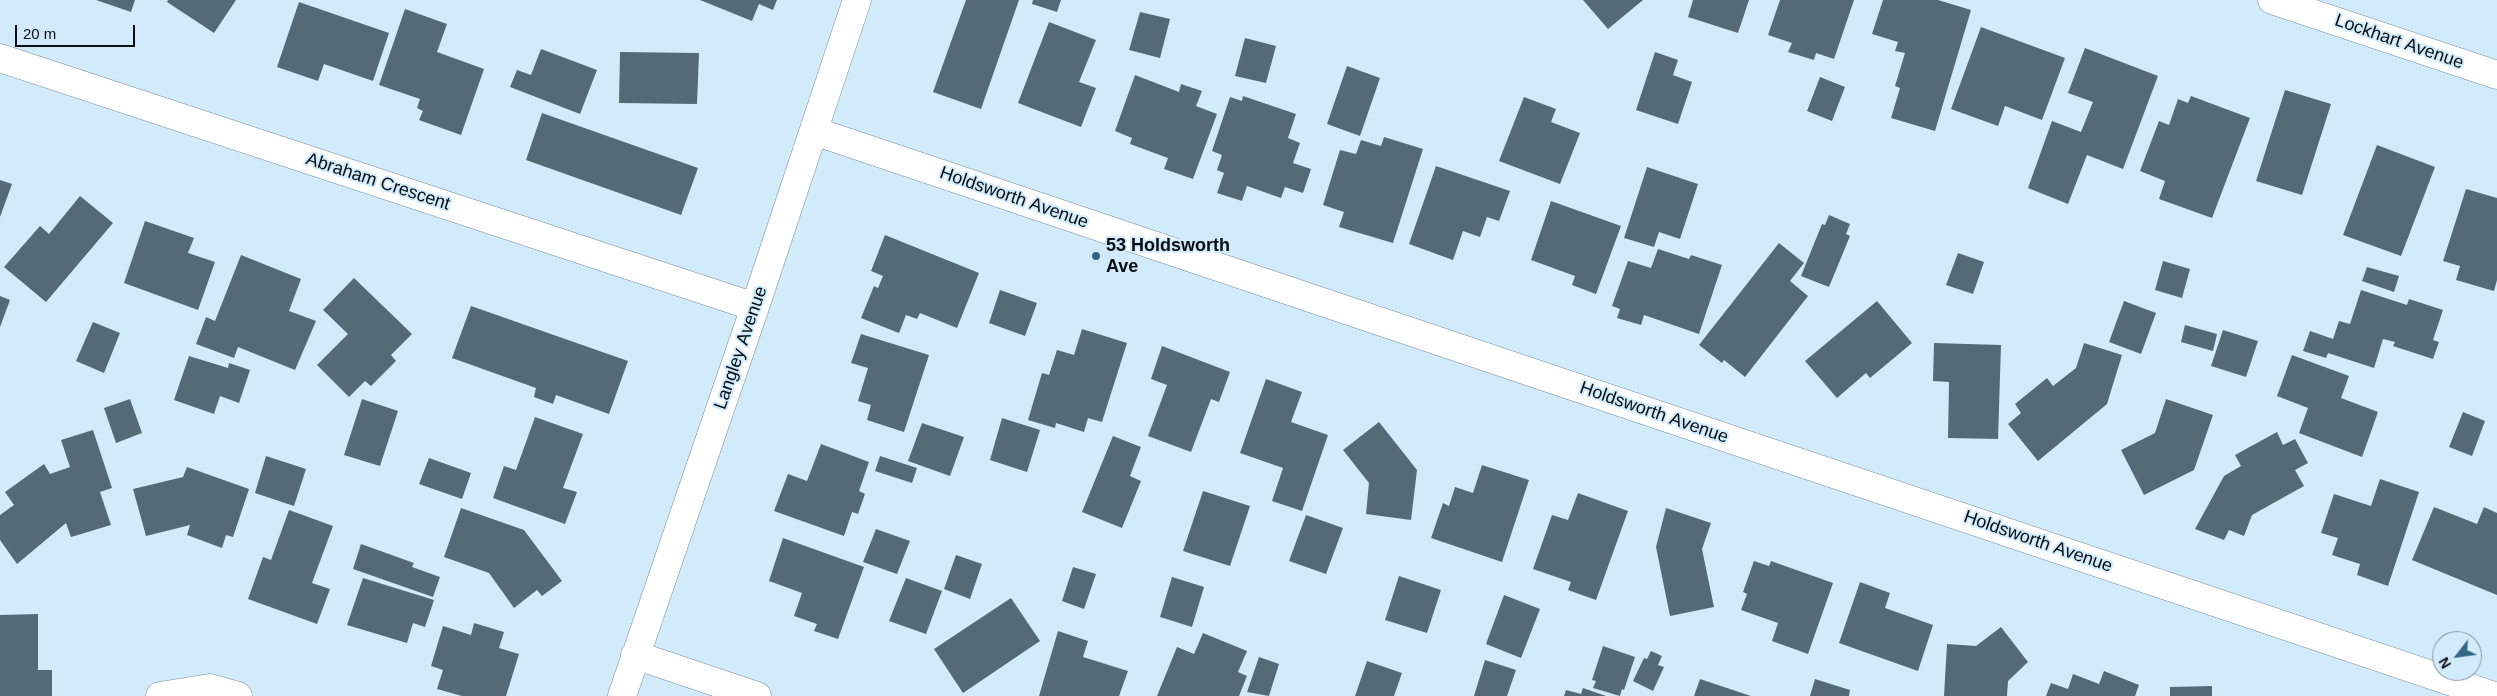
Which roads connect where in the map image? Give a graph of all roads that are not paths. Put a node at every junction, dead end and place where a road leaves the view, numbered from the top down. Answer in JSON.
{"nodes":[{"id":1,"x":857,"y":0,"type":"edge"},
{"id":2,"x":2272,"y":0,"type":"edge"},
{"id":3,"x":0,"y":58,"type":"edge"},
{"id":4,"x":2497,"y":75,"type":"edge"},
{"id":5,"x":814,"y":131,"type":"junction"},
{"id":6,"x":755,"y":307,"type":"junction"},
{"id":7,"x":635,"y":655,"type":"junction"},
{"id":8,"x":160,"y":696,"type":"edge"},
{"id":9,"x":238,"y":696,"type":"edge"},
{"id":10,"x":622,"y":696,"type":"edge"},
{"id":11,"x":757,"y":696,"type":"edge"},
{"id":12,"x":2494,"y":696,"type":"edge"}],
"edges":[{"from":1,"to":5,"type":"street","name":"Langley Avenue"},
{"from":2,"to":4,"type":"street","name":"Lockhart Avenue"},
{"from":3,"to":6,"type":"street","name":"Abraham Crescent"},
{"from":5,"to":6,"type":"street","name":"Langley Avenue"},
{"from":5,"to":12,"type":"street","name":"Holdsworth Avenue"},
{"from":6,"to":7,"type":"street","name":"Langley Avenue"},
{"from":7,"to":10,"type":"street","name":"Langley Avenue"},
{"from":7,"to":11,"type":"street"},
{"from":8,"to":9,"type":"street"}]}
